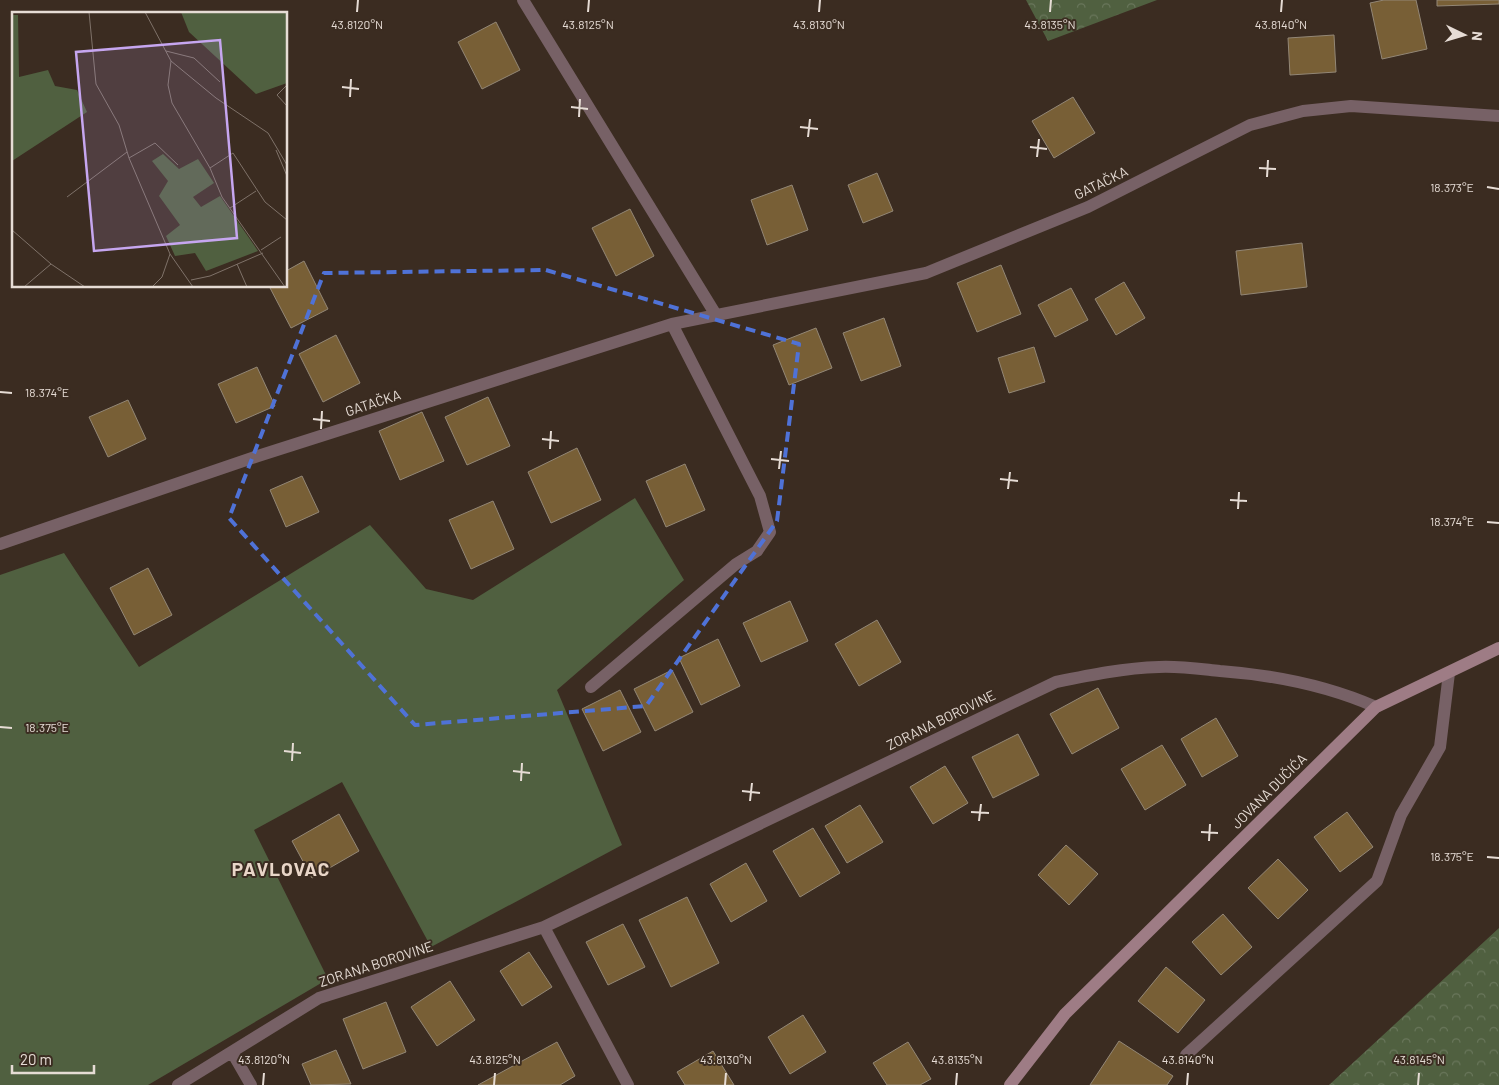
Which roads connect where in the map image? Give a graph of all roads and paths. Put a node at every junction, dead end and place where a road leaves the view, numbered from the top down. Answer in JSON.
{"nodes":[{"id":1,"x":523,"y":0,"type":"edge"},
{"id":2,"x":1499,"y":116,"type":"edge"},
{"id":3,"x":716,"y":315,"type":"junction"},
{"id":4,"x":672,"y":324,"type":"junction"},
{"id":5,"x":0,"y":544,"type":"edge"},
{"id":6,"x":1499,"y":648,"type":"edge"},
{"id":7,"x":1449,"y":673,"type":"junction"},
{"id":8,"x":591,"y":687,"type":"dead end"},
{"id":9,"x":1376,"y":707,"type":"junction"},
{"id":10,"x":544,"y":927,"type":"junction"},
{"id":11,"x":232,"y":1052,"type":"junction"},
{"id":12,"x":1186,"y":1056,"type":"dead end"},
{"id":13,"x":178,"y":1085,"type":"edge"},
{"id":14,"x":250,"y":1085,"type":"edge"},
{"id":15,"x":628,"y":1085,"type":"edge"},
{"id":16,"x":1010,"y":1085,"type":"edge"}],
"edges":[{"from":1,"to":3,"type":"street"},
{"from":2,"to":3,"type":"street","name":"GATAČKA"},
{"from":3,"to":4,"type":"street","name":"GATAČKA"},
{"from":4,"to":5,"type":"street","name":"GATAČKA"},
{"from":4,"to":8,"type":"street"},
{"from":6,"to":7,"type":"main road","name":"JOVANA DUČIĆA"},
{"from":7,"to":9,"type":"main road","name":"JOVANA DUČIĆA"},
{"from":7,"to":12,"type":"street"},
{"from":9,"to":10,"type":"street","name":"ZORANA BOROVINE"},
{"from":9,"to":16,"type":"main road","name":"JOVANA DUČIĆA"},
{"from":10,"to":11,"type":"street","name":"ZORANA BOROVINE"},
{"from":10,"to":15,"type":"street"},
{"from":11,"to":13,"type":"street","name":"ZORANA BOROVINE"},
{"from":11,"to":14,"type":"street"}]}
